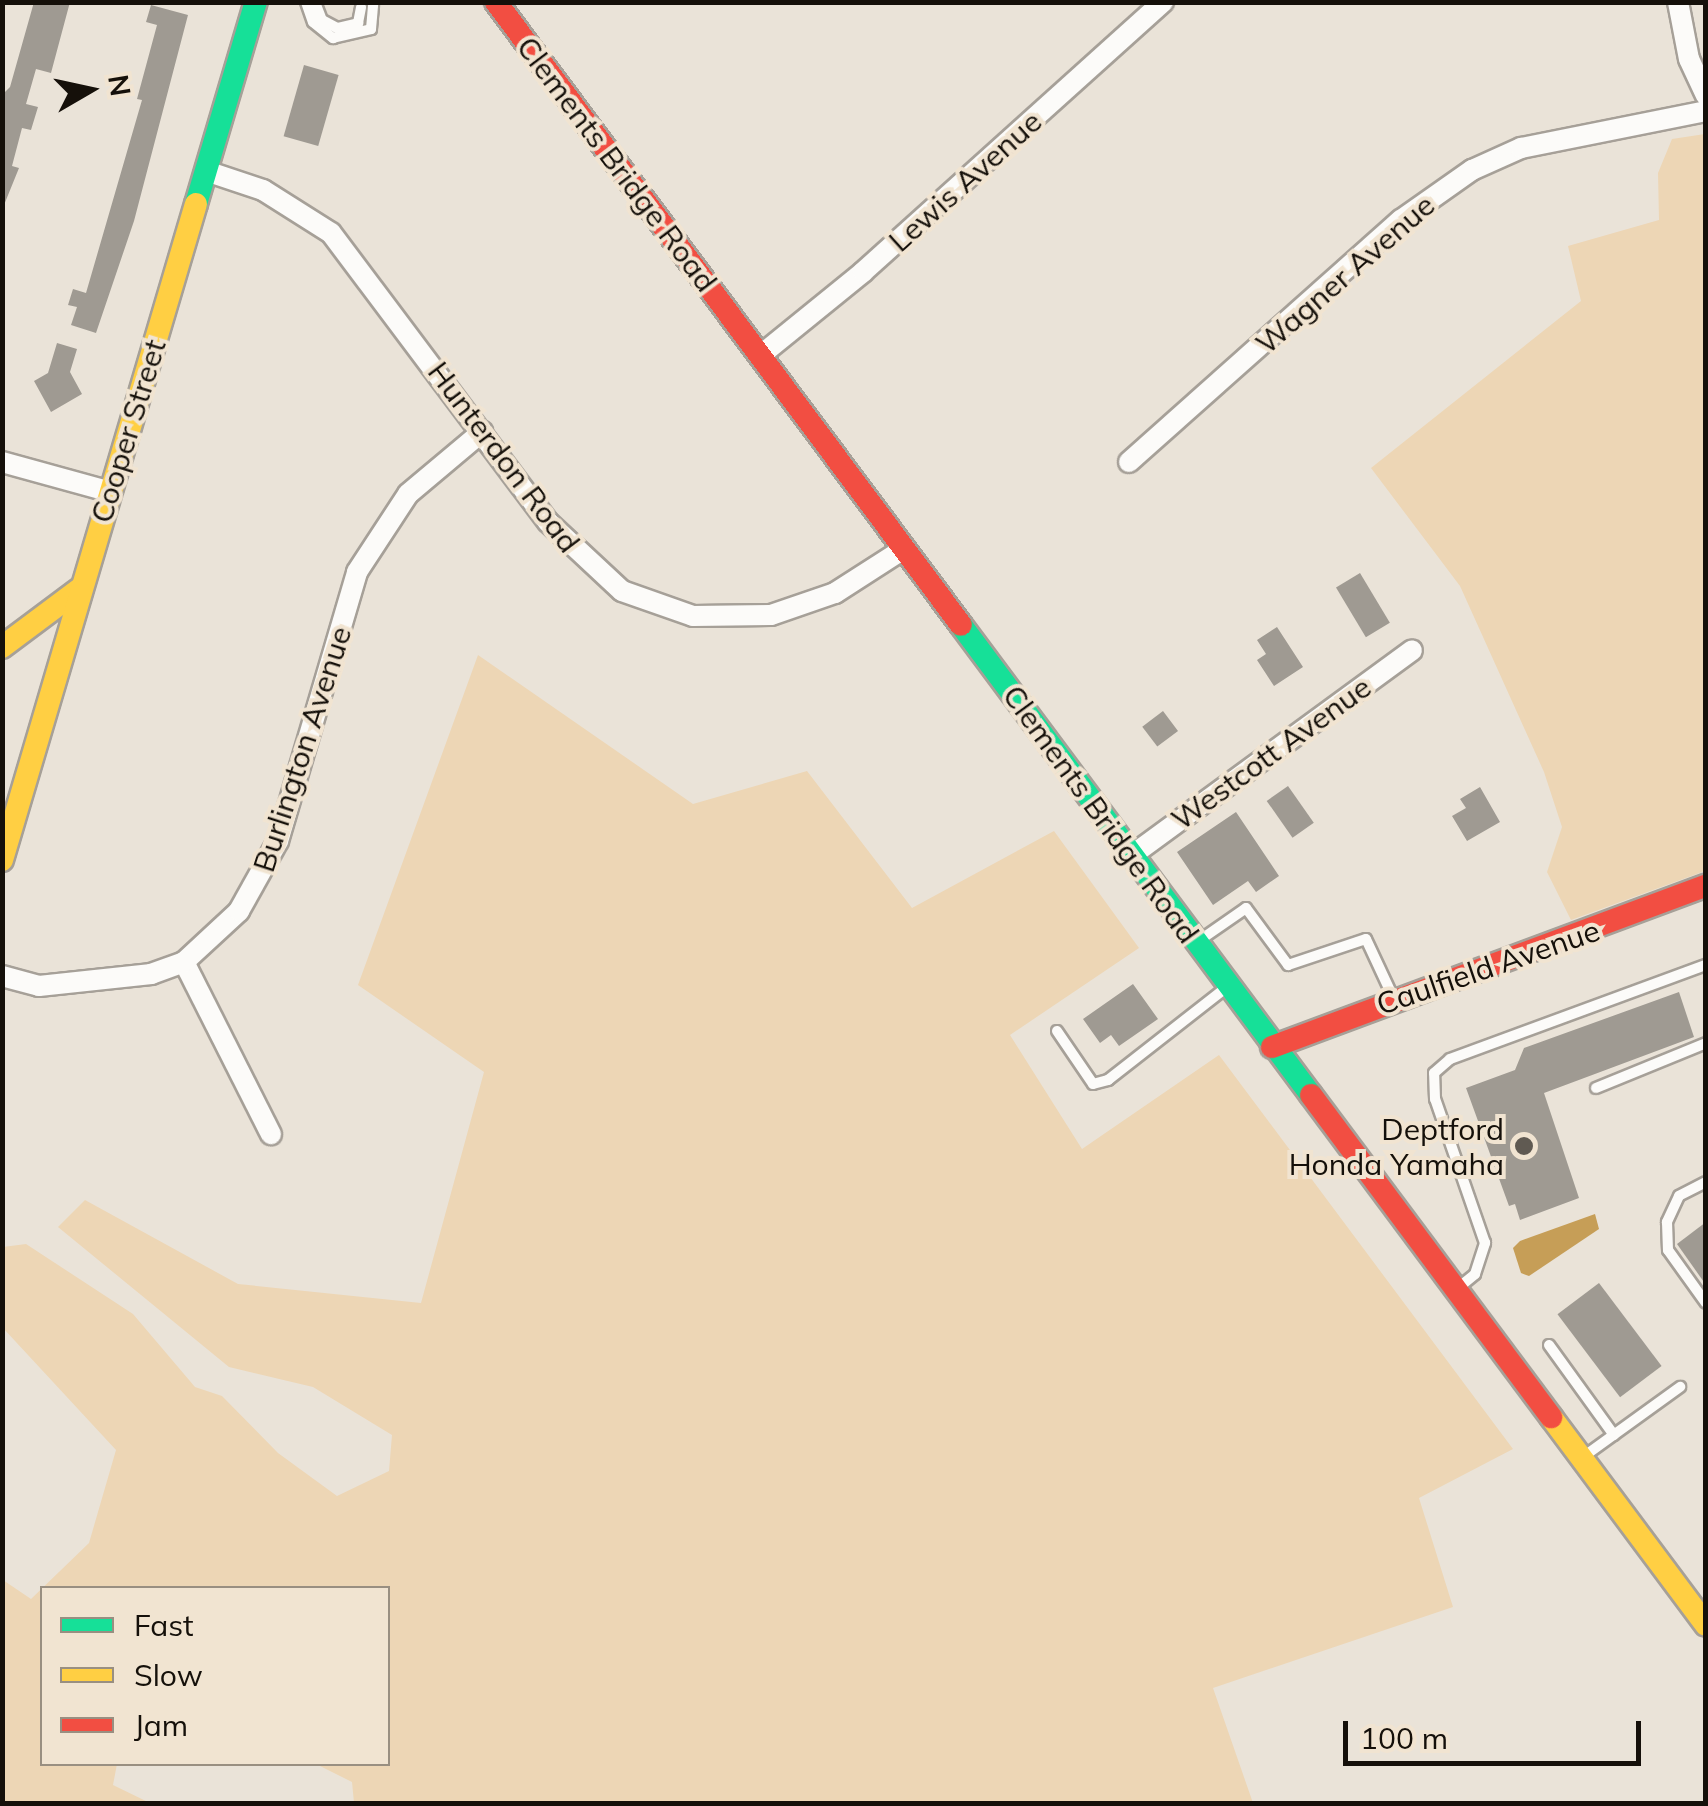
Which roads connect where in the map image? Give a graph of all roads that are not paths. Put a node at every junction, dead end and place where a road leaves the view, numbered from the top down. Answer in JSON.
{"nodes":[{"id":1,"x":256,"y":2,"type":"edge"},
{"id":2,"x":306,"y":2,"type":"edge"},
{"id":3,"x":315,"y":2,"type":"edge"},
{"id":4,"x":496,"y":2,"type":"edge"},
{"id":5,"x":1164,"y":2,"type":"edge"},
{"id":6,"x":1678,"y":2,"type":"edge"},
{"id":7,"x":367,"y":6,"type":"edge"},
{"id":8,"x":1706,"y":95,"type":"edge"},
{"id":9,"x":1706,"y":111,"type":"edge"},
{"id":10,"x":206,"y":171,"type":"junction"},
{"id":11,"x":762,"y":354,"type":"junction"},
{"id":12,"x":482,"y":432,"type":"junction"},
{"id":13,"x":2,"y":462,"type":"edge"},
{"id":14,"x":1129,"y":462,"type":"dead end"},
{"id":15,"x":110,"y":492,"type":"junction"},
{"id":16,"x":905,"y":548,"type":"junction"},
{"id":17,"x":80,"y":588,"type":"junction"},
{"id":18,"x":2,"y":647,"type":"edge"},
{"id":19,"x":1412,"y":650,"type":"dead end"},
{"id":20,"x":1131,"y":856,"type":"junction"},
{"id":21,"x":3,"y":858,"type":"edge"},
{"id":22,"x":1704,"y":890,"type":"edge"},
{"id":23,"x":1196,"y":942,"type":"junction"},
{"id":24,"x":184,"y":962,"type":"junction"},
{"id":25,"x":1706,"y":965,"type":"edge"},
{"id":26,"x":2,"y":976,"type":"edge"},
{"id":27,"x":1228,"y":986,"type":"junction"},
{"id":28,"x":1394,"y":1000,"type":"junction"},
{"id":29,"x":1056,"y":1031,"type":"dead end"},
{"id":30,"x":1706,"y":1042,"type":"edge"},
{"id":31,"x":1272,"y":1047,"type":"junction"},
{"id":32,"x":1596,"y":1088,"type":"dead end"},
{"id":33,"x":271,"y":1134,"type":"dead end"},
{"id":34,"x":1706,"y":1182,"type":"edge"},
{"id":35,"x":1454,"y":1291,"type":"junction"},
{"id":36,"x":1706,"y":1303,"type":"edge"},
{"id":37,"x":1549,"y":1345,"type":"dead end"},
{"id":38,"x":1680,"y":1387,"type":"dead end"},
{"id":39,"x":1614,"y":1434,"type":"junction"},
{"id":40,"x":1581,"y":1458,"type":"junction"},
{"id":41,"x":1706,"y":1625,"type":"edge"}],
"edges":[{"from":1,"to":10,"type":"main road","name":"Cooper Street"},
{"from":2,"to":7,"type":"lane"},
{"from":3,"to":7,"type":"lane"},
{"from":4,"to":11,"type":"main road","name":"Clements Bridge Road"},
{"from":5,"to":11,"type":"street","name":"Lewis Avenue"},
{"from":6,"to":8,"type":"street"},
{"from":9,"to":14,"type":"street","name":"Wagner Avenue"},
{"from":10,"to":12,"type":"street","name":"Hunterdon Road"},
{"from":10,"to":15,"type":"main road","name":"Cooper Street"},
{"from":11,"to":16,"type":"main road","name":"Clements Bridge Road"},
{"from":12,"to":16,"type":"street","name":"Hunterdon Road"},
{"from":12,"to":24,"type":"street","name":"Burlington Avenue"},
{"from":13,"to":15,"type":"street"},
{"from":15,"to":17,"type":"main road","name":"Cooper Street"},
{"from":16,"to":20,"type":"main road","name":"Clements Bridge Road"},
{"from":17,"to":18,"type":"main road"},
{"from":17,"to":21,"type":"main road","name":"Cooper Street"},
{"from":19,"to":20,"type":"street","name":"Westcott Avenue"},
{"from":20,"to":23,"type":"main road","name":"Clements Bridge Road"},
{"from":22,"to":28,"type":"main road","name":"Caulfield Avenue"},
{"from":23,"to":27,"type":"main road","name":"Clements Bridge Road"},
{"from":23,"to":28,"type":"lane"},
{"from":24,"to":26,"type":"street"},
{"from":24,"to":33,"type":"street"},
{"from":25,"to":35,"type":"lane"},
{"from":27,"to":29,"type":"lane"},
{"from":27,"to":31,"type":"main road","name":"Clements Bridge Road"},
{"from":28,"to":31,"type":"main road","name":"Caulfield Avenue"},
{"from":30,"to":32,"type":"lane"},
{"from":31,"to":35,"type":"main road","name":"Clements Bridge Road"},
{"from":34,"to":36,"type":"lane"},
{"from":35,"to":40,"type":"main road","name":"Clements Bridge Road"},
{"from":37,"to":39,"type":"lane"},
{"from":38,"to":39,"type":"lane"},
{"from":39,"to":40,"type":"lane"},
{"from":40,"to":41,"type":"main road","name":"Clements Bridge Road"}]}
